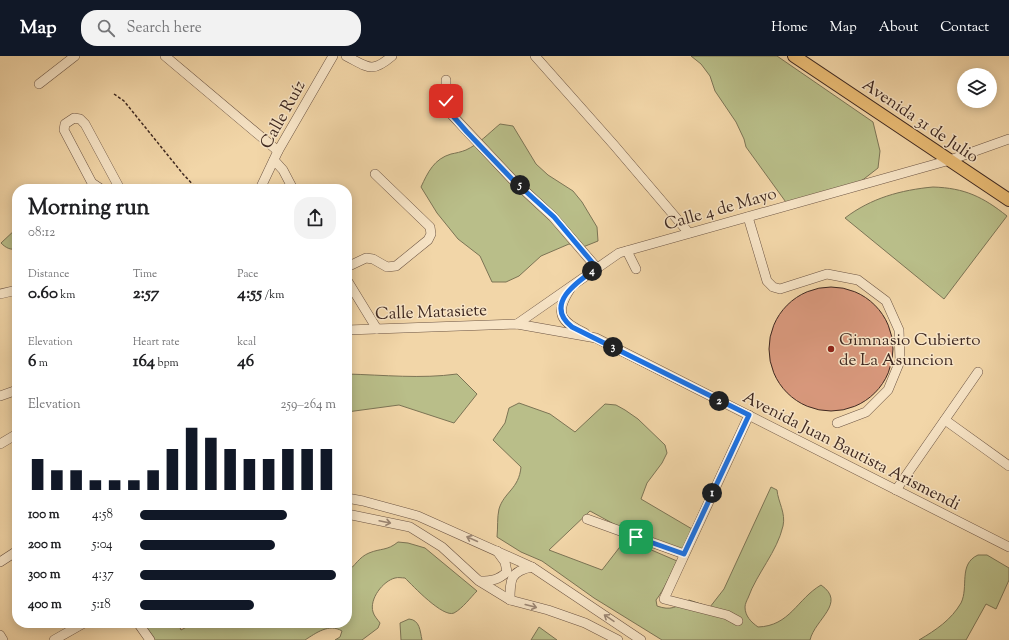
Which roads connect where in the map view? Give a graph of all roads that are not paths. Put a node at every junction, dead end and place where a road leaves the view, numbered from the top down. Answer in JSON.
{"nodes":[{"id":1,"x":75,"y":56,"type":"edge"},
{"id":2,"x":165,"y":56,"type":"edge"},
{"id":3,"x":333,"y":56,"type":"edge"},
{"id":4,"x":346,"y":56,"type":"edge"},
{"id":5,"x":392,"y":56,"type":"edge"},
{"id":6,"x":535,"y":56,"type":"edge"},
{"id":7,"x":794,"y":56,"type":"edge"},
{"id":8,"x":446,"y":80,"type":"dead end"},
{"id":9,"x":39,"y":84,"type":"dead end"},
{"id":10,"x":1009,"y":139,"type":"edge"},
{"id":11,"x":276,"y":156,"type":"junction"},
{"id":12,"x":950,"y":160,"type":"junction"},
{"id":13,"x":375,"y":174,"type":"dead end"},
{"id":14,"x":94,"y":184,"type":"edge"},
{"id":15,"x":117,"y":184,"type":"edge"},
{"id":16,"x":262,"y":184,"type":"edge"},
{"id":17,"x":290,"y":184,"type":"edge"},
{"id":18,"x":1009,"y":200,"type":"edge"},
{"id":19,"x":748,"y":217,"type":"junction"},
{"id":20,"x":689,"y":233,"type":"junction"},
{"id":21,"x":626,"y":251,"type":"junction"},
{"id":22,"x":352,"y":265,"type":"edge"},
{"id":23,"x":597,"y":268,"type":"junction"},
{"id":24,"x":636,"y":269,"type":"dead end"},
{"id":25,"x":572,"y":286,"type":"junction"},
{"id":26,"x":352,"y":288,"type":"edge"},
{"id":27,"x":12,"y":291,"type":"edge"},
{"id":28,"x":0,"y":294,"type":"edge"},
{"id":29,"x":517,"y":324,"type":"junction"},
{"id":30,"x":377,"y":329,"type":"junction"},
{"id":31,"x":352,"y":330,"type":"edge"},
{"id":32,"x":596,"y":338,"type":"junction"},
{"id":33,"x":978,"y":372,"type":"dead end"},
{"id":34,"x":12,"y":392,"type":"edge"},
{"id":35,"x":0,"y":396,"type":"edge"},
{"id":36,"x":749,"y":415,"type":"junction"},
{"id":37,"x":945,"y":420,"type":"junction"},
{"id":38,"x":837,"y":423,"type":"dead end"},
{"id":39,"x":12,"y":437,"type":"edge"},
{"id":40,"x":0,"y":444,"type":"edge"},
{"id":41,"x":1009,"y":466,"type":"edge"},
{"id":42,"x":896,"y":490,"type":"junction"},
{"id":43,"x":352,"y":499,"type":"edge"},
{"id":44,"x":352,"y":515,"type":"edge"},
{"id":45,"x":587,"y":519,"type":"dead end"},
{"id":46,"x":1009,"y":547,"type":"edge"},
{"id":47,"x":495,"y":550,"type":"junction"},
{"id":48,"x":12,"y":554,"type":"edge"},
{"id":49,"x":684,"y":554,"type":"junction"},
{"id":50,"x":0,"y":562,"type":"edge"},
{"id":51,"x":532,"y":567,"type":"junction"},
{"id":52,"x":479,"y":581,"type":"junction"},
{"id":53,"x":510,"y":600,"type":"junction"},
{"id":54,"x":738,"y":621,"type":"dead end"},
{"id":55,"x":75,"y":628,"type":"edge"},
{"id":56,"x":142,"y":628,"type":"edge"},
{"id":57,"x":0,"y":635,"type":"edge"},
{"id":58,"x":3,"y":640,"type":"edge"},
{"id":59,"x":54,"y":640,"type":"edge"},
{"id":60,"x":150,"y":640,"type":"edge"},
{"id":61,"x":618,"y":640,"type":"edge"},
{"id":62,"x":640,"y":640,"type":"edge"}],
"edges":[{"from":1,"to":9,"type":"street"},
{"from":2,"to":11,"type":"street"},
{"from":3,"to":11,"type":"street","name":"Calle Ruíz"},
{"from":4,"to":5,"type":"street"},
{"from":6,"to":20,"type":"street"},
{"from":7,"to":12,"type":"main road","name":"Avenida 31 de Julio"},
{"from":8,"to":23,"type":"street"},
{"from":10,"to":12,"type":"street","name":"Calle 4 de Mayo"},
{"from":11,"to":16,"type":"street","name":"Calle Ruíz"},
{"from":11,"to":17,"type":"street"},
{"from":12,"to":18,"type":"main road","name":"Avenida 31 de Julio"},
{"from":12,"to":19,"type":"street","name":"Calle 4 de Mayo"},
{"from":13,"to":22,"type":"street"},
{"from":14,"to":15,"type":"street"},
{"from":19,"to":20,"type":"street","name":"Calle 4 de Mayo"},
{"from":19,"to":38,"type":"street"},
{"from":20,"to":21,"type":"street","name":"Calle 4 de Mayo"},
{"from":21,"to":23,"type":"street","name":"Calle 4 de Mayo"},
{"from":21,"to":24,"type":"street"},
{"from":23,"to":25,"type":"street","name":"Calle 4 de Mayo"},
{"from":25,"to":29,"type":"street","name":"Calle 4 de Mayo"},
{"from":25,"to":32,"type":"street","name":"Avenida Juan Bautista Arismendi"},
{"from":26,"to":30,"type":"street"},
{"from":27,"to":28,"type":"street"},
{"from":29,"to":30,"type":"street","name":"Calle Matasiete"},
{"from":29,"to":32,"type":"street","name":"Avenida Juan Bautista Arismendi"},
{"from":30,"to":31,"type":"street","name":"Calle Matasiete"},
{"from":32,"to":36,"type":"street","name":"Avenida Juan Bautista Arismendi"},
{"from":33,"to":37,"type":"street"},
{"from":34,"to":35,"type":"street"},
{"from":36,"to":42,"type":"street","name":"Avenida Juan Bautista Arismendi"},
{"from":36,"to":49,"type":"street"},
{"from":37,"to":41,"type":"street"},
{"from":37,"to":42,"type":"street"},
{"from":39,"to":40,"type":"street"},
{"from":42,"to":46,"type":"street","name":"Avenida Juan Bautista Arismendi"},
{"from":47,"to":43,"type":"street","one_way":true},
{"from":44,"to":52,"type":"street","one_way":true},
{"from":45,"to":49,"type":"street"},
{"from":47,"to":51,"type":"street"},
{"from":47,"to":52,"type":"street"},
{"from":48,"to":50,"type":"street"},
{"from":49,"to":54,"type":"street"},
{"from":51,"to":53,"type":"street"},
{"from":62,"to":51,"type":"street","one_way":true},
{"from":52,"to":53,"type":"street"},
{"from":53,"to":61,"type":"street","one_way":true},
{"from":55,"to":59,"type":"street"},
{"from":56,"to":60,"type":"street"},
{"from":57,"to":58,"type":"street"}]}
